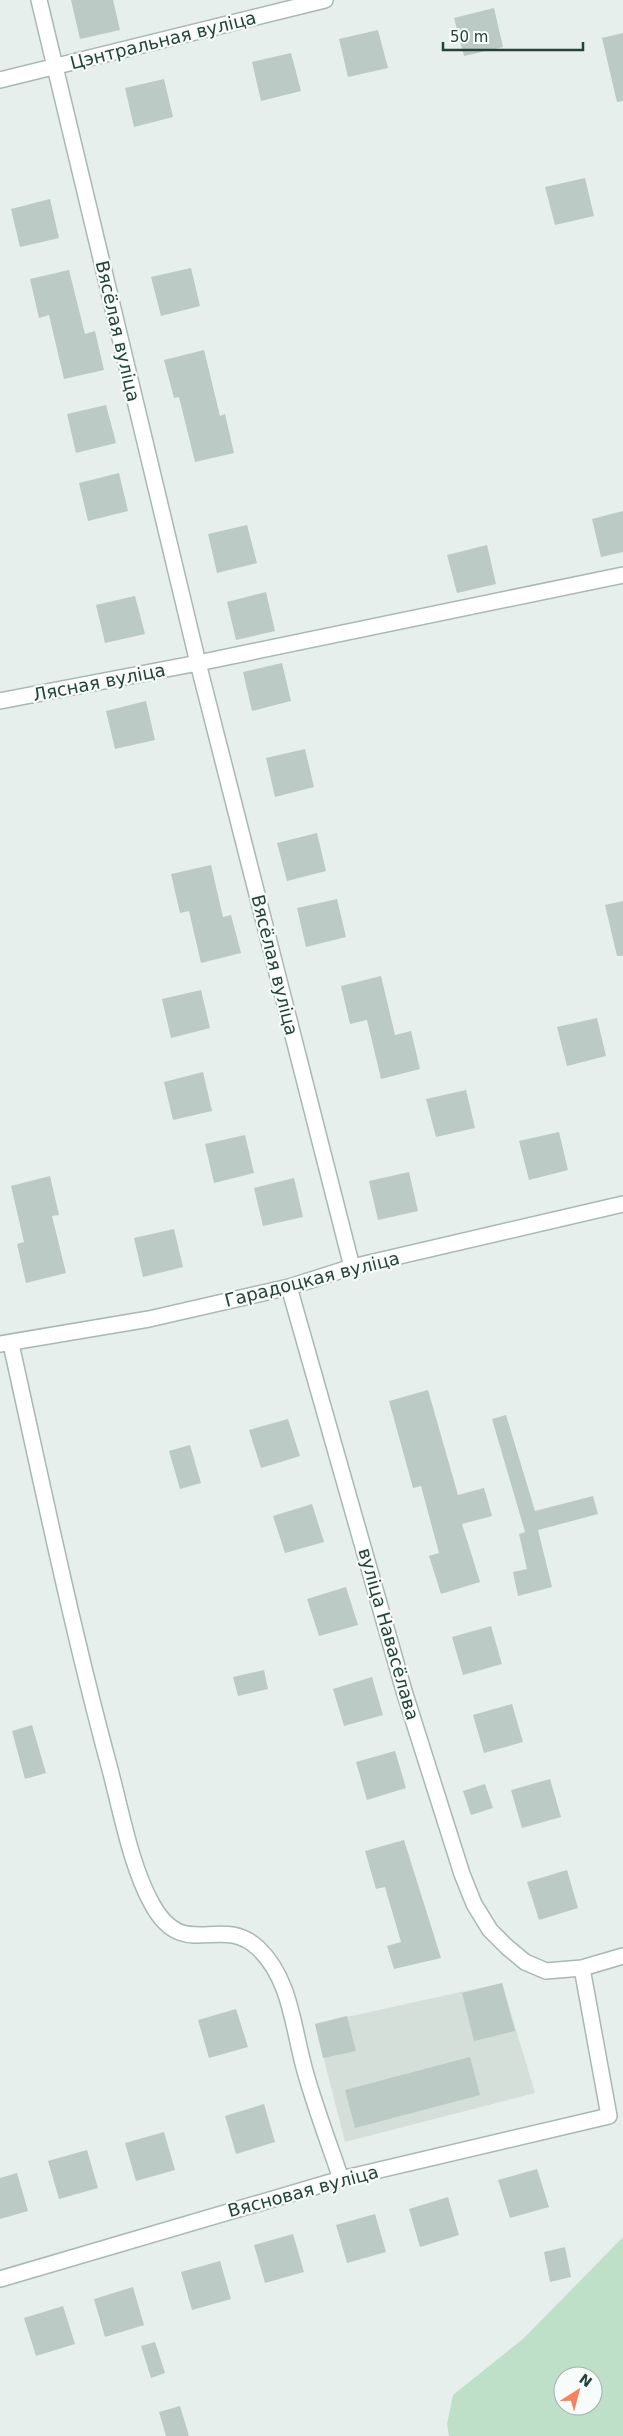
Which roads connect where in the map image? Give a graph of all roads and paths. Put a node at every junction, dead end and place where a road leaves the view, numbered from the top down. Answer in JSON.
{"nodes":[{"id":1,"x":39,"y":0,"type":"edge"},
{"id":2,"x":325,"y":0,"type":"edge"},
{"id":3,"x":55,"y":66,"type":"junction"},
{"id":4,"x":0,"y":80,"type":"edge"},
{"id":5,"x":623,"y":575,"type":"edge"},
{"id":6,"x":198,"y":663,"type":"junction"},
{"id":7,"x":0,"y":701,"type":"edge"},
{"id":8,"x":623,"y":1204,"type":"edge"},
{"id":9,"x":352,"y":1268,"type":"junction"},
{"id":10,"x":289,"y":1287,"type":"junction"},
{"id":11,"x":5,"y":1344,"type":"edge"},
{"id":12,"x":623,"y":1956,"type":"edge"},
{"id":13,"x":582,"y":1968,"type":"junction"},
{"id":14,"x":341,"y":2179,"type":"junction"},
{"id":15,"x":0,"y":2279,"type":"edge"}],
"edges":[{"from":1,"to":3,"type":"street","name":"Вясёлая вуліца"},
{"from":2,"to":3,"type":"street","name":"Цэнтральная вуліца"},
{"from":3,"to":4,"type":"street","name":"Цэнтральная вуліца"},
{"from":3,"to":6,"type":"street","name":"Вясёлая вуліца"},
{"from":5,"to":6,"type":"street"},
{"from":6,"to":7,"type":"street","name":"Лясная вуліца"},
{"from":6,"to":9,"type":"street","name":"Вясёлая вуліца"},
{"from":8,"to":9,"type":"street","name":"Гарадоцкая вуліца"},
{"from":9,"to":10,"type":"street","name":"Гарадоцкая вуліца"},
{"from":10,"to":11,"type":"street","name":"Гарадоцкая вуліца"},
{"from":10,"to":13,"type":"street","name":"вуліца Навасёлава"},
{"from":11,"to":14,"type":"street"},
{"from":12,"to":13,"type":"street"},
{"from":13,"to":14,"type":"street","name":"Вясновая вуліца"},
{"from":14,"to":15,"type":"street","name":"Вясновая вуліца"}]}
